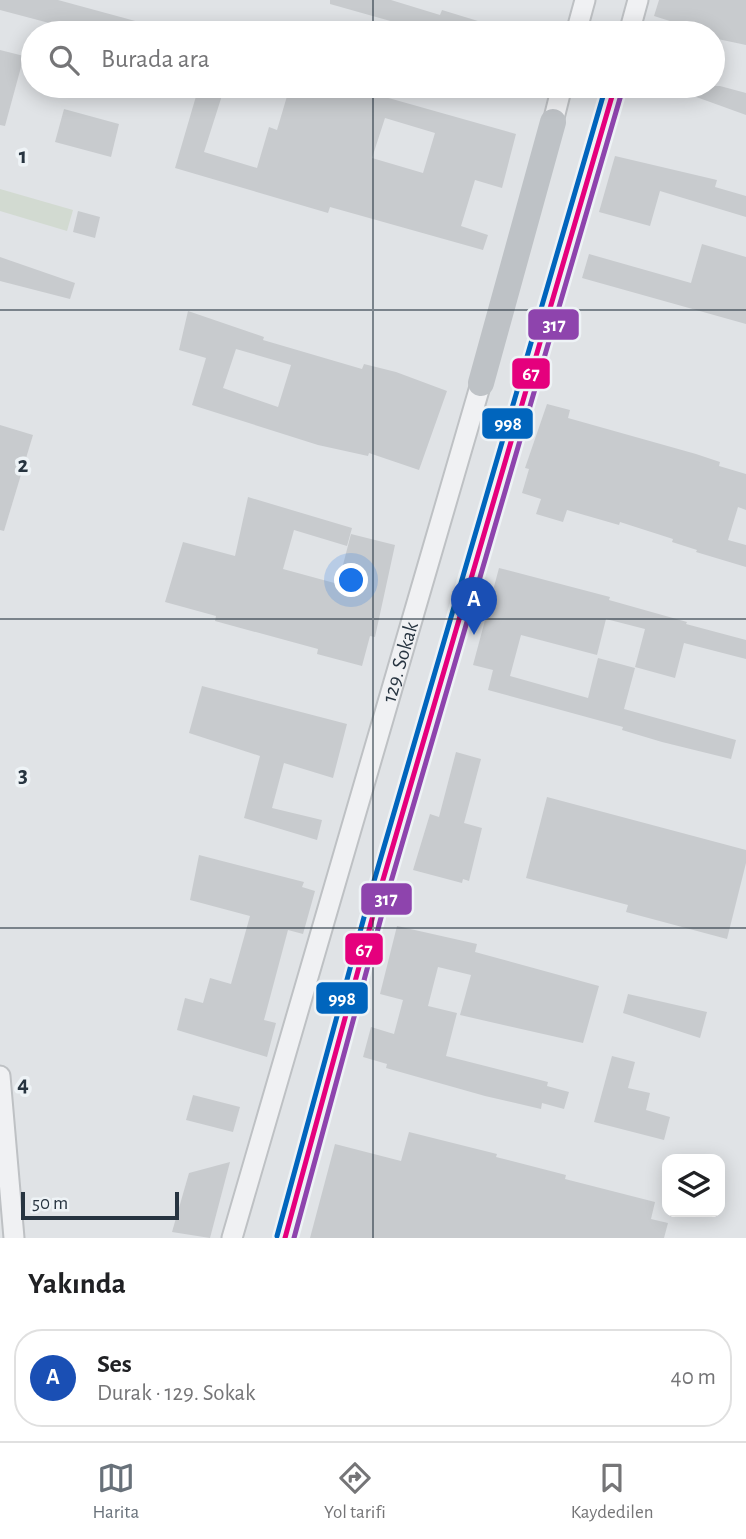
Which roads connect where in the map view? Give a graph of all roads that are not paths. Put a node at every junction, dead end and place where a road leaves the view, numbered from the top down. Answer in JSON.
{"nodes":[{"id":1,"x":585,"y":0,"type":"edge"},
{"id":2,"x":638,"y":0,"type":"edge"},
{"id":3,"x":579,"y":21,"type":"edge"},
{"id":4,"x":632,"y":21,"type":"edge"},
{"id":5,"x":559,"y":98,"type":"edge"},
{"id":6,"x":611,"y":98,"type":"edge"},
{"id":7,"x":553,"y":122,"type":"joint"},
{"id":8,"x":481,"y":383,"type":"joint"},
{"id":9,"x":0,"y":1076,"type":"edge"},
{"id":10,"x":14,"y":1238,"type":"edge"},
{"id":11,"x":232,"y":1238,"type":"edge"},
{"id":12,"x":285,"y":1238,"type":"edge"}],
"edges":[{"from":1,"to":3,"type":"street"},
{"from":2,"to":4,"type":"street"},
{"from":5,"to":7,"type":"street","name":"129. Sokak"},
{"from":6,"to":12,"type":"street"},
{"from":7,"to":8,"type":"street","name":"129. Sokak"},
{"from":8,"to":11,"type":"street","name":"129. Sokak"},
{"from":9,"to":10,"type":"street"}]}
